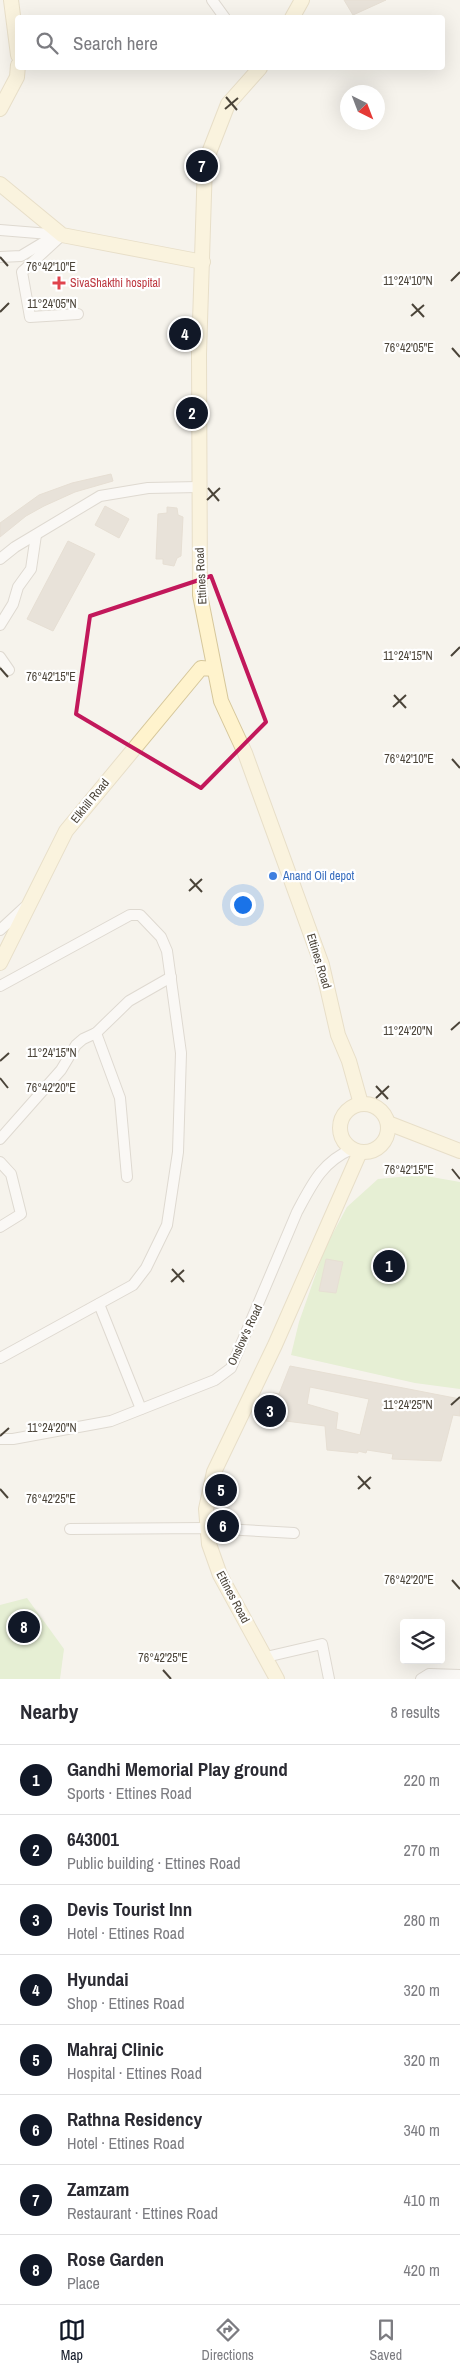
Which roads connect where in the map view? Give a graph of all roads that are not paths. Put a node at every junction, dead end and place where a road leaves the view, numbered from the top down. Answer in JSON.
{"nodes":[{"id":1,"x":11,"y":0,"type":"edge"},
{"id":2,"x":212,"y":0,"type":"edge"},
{"id":3,"x":302,"y":0,"type":"edge"},
{"id":4,"x":223,"y":15,"type":"edge"},
{"id":5,"x":294,"y":15,"type":"edge"},
{"id":6,"x":15,"y":31,"type":"edge"},
{"id":7,"x":18,"y":70,"type":"edge"},
{"id":8,"x":258,"y":70,"type":"edge"},
{"id":9,"x":0,"y":109,"type":"edge"},
{"id":10,"x":0,"y":184,"type":"edge"},
{"id":11,"x":0,"y":230,"type":"edge"},
{"id":12,"x":59,"y":235,"type":"junction"},
{"id":13,"x":0,"y":257,"type":"edge"},
{"id":14,"x":203,"y":262,"type":"junction"},
{"id":15,"x":78,"y":314,"type":"dead end"},
{"id":16,"x":199,"y":487,"type":"junction"},
{"id":17,"x":36,"y":536,"type":"junction"},
{"id":18,"x":0,"y":559,"type":"edge"},
{"id":19,"x":0,"y":625,"type":"edge"},
{"id":20,"x":0,"y":657,"type":"edge"},
{"id":21,"x":214,"y":669,"type":"junction"},
{"id":22,"x":9,"y":670,"type":"dead end"},
{"id":23,"x":29,"y":904,"type":"junction"},
{"id":24,"x":0,"y":930,"type":"edge"},
{"id":25,"x":0,"y":963,"type":"edge"},
{"id":26,"x":171,"y":977,"type":"junction"},
{"id":27,"x":0,"y":986,"type":"edge"},
{"id":28,"x":96,"y":1033,"type":"junction"},
{"id":29,"x":361,"y":1104,"type":"junction"},
{"id":30,"x":388,"y":1123,"type":"junction"},
{"id":31,"x":0,"y":1139,"type":"edge"},
{"id":32,"x":356,"y":1151,"type":"junction"},
{"id":33,"x":460,"y":1151,"type":"edge"},
{"id":34,"x":0,"y":1162,"type":"edge"},
{"id":35,"x":128,"y":1177,"type":"dead end"},
{"id":36,"x":0,"y":1227,"type":"edge"},
{"id":37,"x":99,"y":1304,"type":"junction"},
{"id":38,"x":0,"y":1358,"type":"edge"},
{"id":39,"x":141,"y":1409,"type":"junction"},
{"id":40,"x":0,"y":1439,"type":"edge"},
{"id":41,"x":206,"y":1528,"type":"junction"},
{"id":42,"x":70,"y":1529,"type":"dead end"},
{"id":43,"x":294,"y":1533,"type":"dead end"},
{"id":44,"x":266,"y":1657,"type":"junction"},
{"id":45,"x":456,"y":1675,"type":"edge"},
{"id":46,"x":277,"y":1679,"type":"edge"},
{"id":47,"x":329,"y":1679,"type":"edge"},
{"id":48,"x":421,"y":1679,"type":"edge"}],
"edges":[{"from":1,"to":6,"type":"main road"},
{"from":2,"to":4,"type":"street"},
{"from":3,"to":5,"type":"main road"},
{"from":7,"to":9,"type":"main road"},
{"from":8,"to":14,"type":"main road","name":"Ettines Road"},
{"from":10,"to":12,"type":"main road"},
{"from":11,"to":12,"type":"street"},
{"from":12,"to":13,"type":"street"},
{"from":12,"to":14,"type":"main road"},
{"from":12,"to":15,"type":"street"},
{"from":14,"to":16,"type":"main road","name":"Ettines Road"},
{"from":16,"to":17,"type":"street"},
{"from":16,"to":21,"type":"main road","name":"Ettines Road"},
{"from":17,"to":18,"type":"street"},
{"from":17,"to":19,"type":"street"},
{"from":20,"to":22,"type":"street"},
{"from":21,"to":23,"type":"main road","name":"Elkhill Road"},
{"from":21,"to":29,"type":"main road","name":"Ettines Road"},
{"from":23,"to":24,"type":"street"},
{"from":23,"to":25,"type":"main road","name":"Elkhill Road"},
{"from":26,"to":27,"type":"street"},
{"from":26,"to":28,"type":"street"},
{"from":26,"to":37,"type":"street"},
{"from":28,"to":31,"type":"street"},
{"from":28,"to":35,"type":"street"},
{"from":29,"to":30,"type":"main road"},
{"from":29,"to":32,"type":"main road"},
{"from":30,"to":32,"type":"main road"},
{"from":30,"to":33,"type":"main road"},
{"from":32,"to":39,"type":"street","name":"Onslow's Road"},
{"from":32,"to":41,"type":"main road","name":"Ettines Road"},
{"from":34,"to":36,"type":"street"},
{"from":37,"to":38,"type":"street"},
{"from":37,"to":39,"type":"street"},
{"from":39,"to":40,"type":"street","name":"Onslow's Road"},
{"from":41,"to":42,"type":"street"},
{"from":41,"to":43,"type":"street"},
{"from":41,"to":44,"type":"main road","name":"Ettines Road"},
{"from":44,"to":46,"type":"main road","name":"Ettines Road"},
{"from":44,"to":47,"type":"street"},
{"from":45,"to":48,"type":"street"}]}
